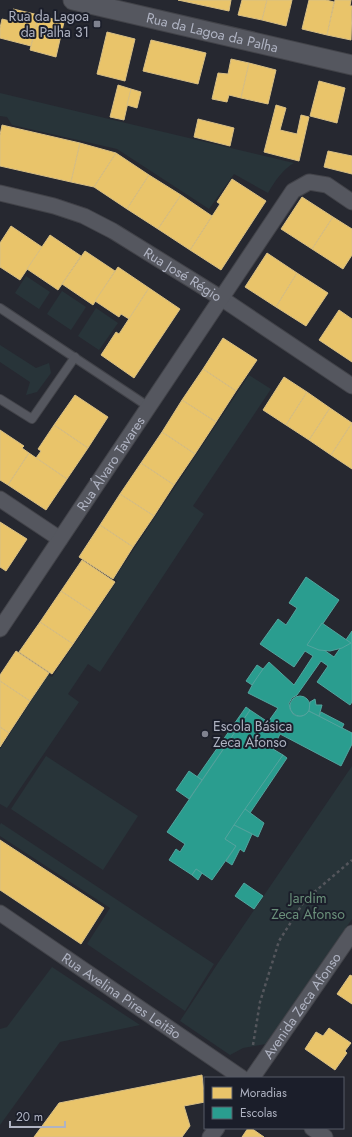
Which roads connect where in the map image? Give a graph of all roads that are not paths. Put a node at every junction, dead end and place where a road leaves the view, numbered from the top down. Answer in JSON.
{"nodes":[{"id":1,"x":73,"y":0,"type":"edge"},
{"id":2,"x":105,"y":4,"type":"edge"},
{"id":3,"x":352,"y":65,"type":"edge"},
{"id":4,"x":0,"y":193,"type":"edge"},
{"id":5,"x":352,"y":202,"type":"edge"},
{"id":6,"x":221,"y":298,"type":"junction"},
{"id":7,"x":0,"y":308,"type":"edge"},
{"id":8,"x":75,"y":358,"type":"junction"},
{"id":9,"x":352,"y":386,"type":"edge"},
{"id":10,"x":0,"y":399,"type":"edge"},
{"id":11,"x":149,"y":406,"type":"junction"},
{"id":12,"x":0,"y":499,"type":"edge"},
{"id":13,"x":60,"y":539,"type":"junction"},
{"id":14,"x":0,"y":628,"type":"edge"},
{"id":15,"x":0,"y":913,"type":"edge"},
{"id":16,"x":352,"y":933,"type":"edge"},
{"id":17,"x":241,"y":1077,"type":"edge"},
{"id":18,"x":253,"y":1077,"type":"edge"},
{"id":19,"x":216,"y":1129,"type":"edge"},
{"id":20,"x":313,"y":1129,"type":"edge"},
{"id":21,"x":210,"y":1137,"type":"edge"},
{"id":22,"x":325,"y":1137,"type":"edge"}],
"edges":[{"from":1,"to":2,"type":"street","name":"Rua da Lagoa da Palha"},
{"from":2,"to":3,"type":"street","name":"Rua da Lagoa da Palha"},
{"from":4,"to":6,"type":"street","name":"Rua José Régio"},
{"from":5,"to":6,"type":"street","name":"Rua Álvaro Tavares"},
{"from":6,"to":9,"type":"street","name":"Rua José Régio"},
{"from":6,"to":11,"type":"street","name":"Rua Álvaro Tavares"},
{"from":7,"to":8,"type":"lane"},
{"from":8,"to":10,"type":"lane"},
{"from":8,"to":11,"type":"lane"},
{"from":11,"to":13,"type":"street","name":"Rua Álvaro Tavares"},
{"from":12,"to":13,"type":"street"},
{"from":13,"to":14,"type":"street","name":"Rua Álvaro Tavares"},
{"from":15,"to":17,"type":"street","name":"Rua Avelina Pires Leitão"},
{"from":16,"to":18,"type":"street","name":"Avenida Zeca Afonso"},
{"from":19,"to":21,"type":"street"},
{"from":20,"to":22,"type":"street"}]}
